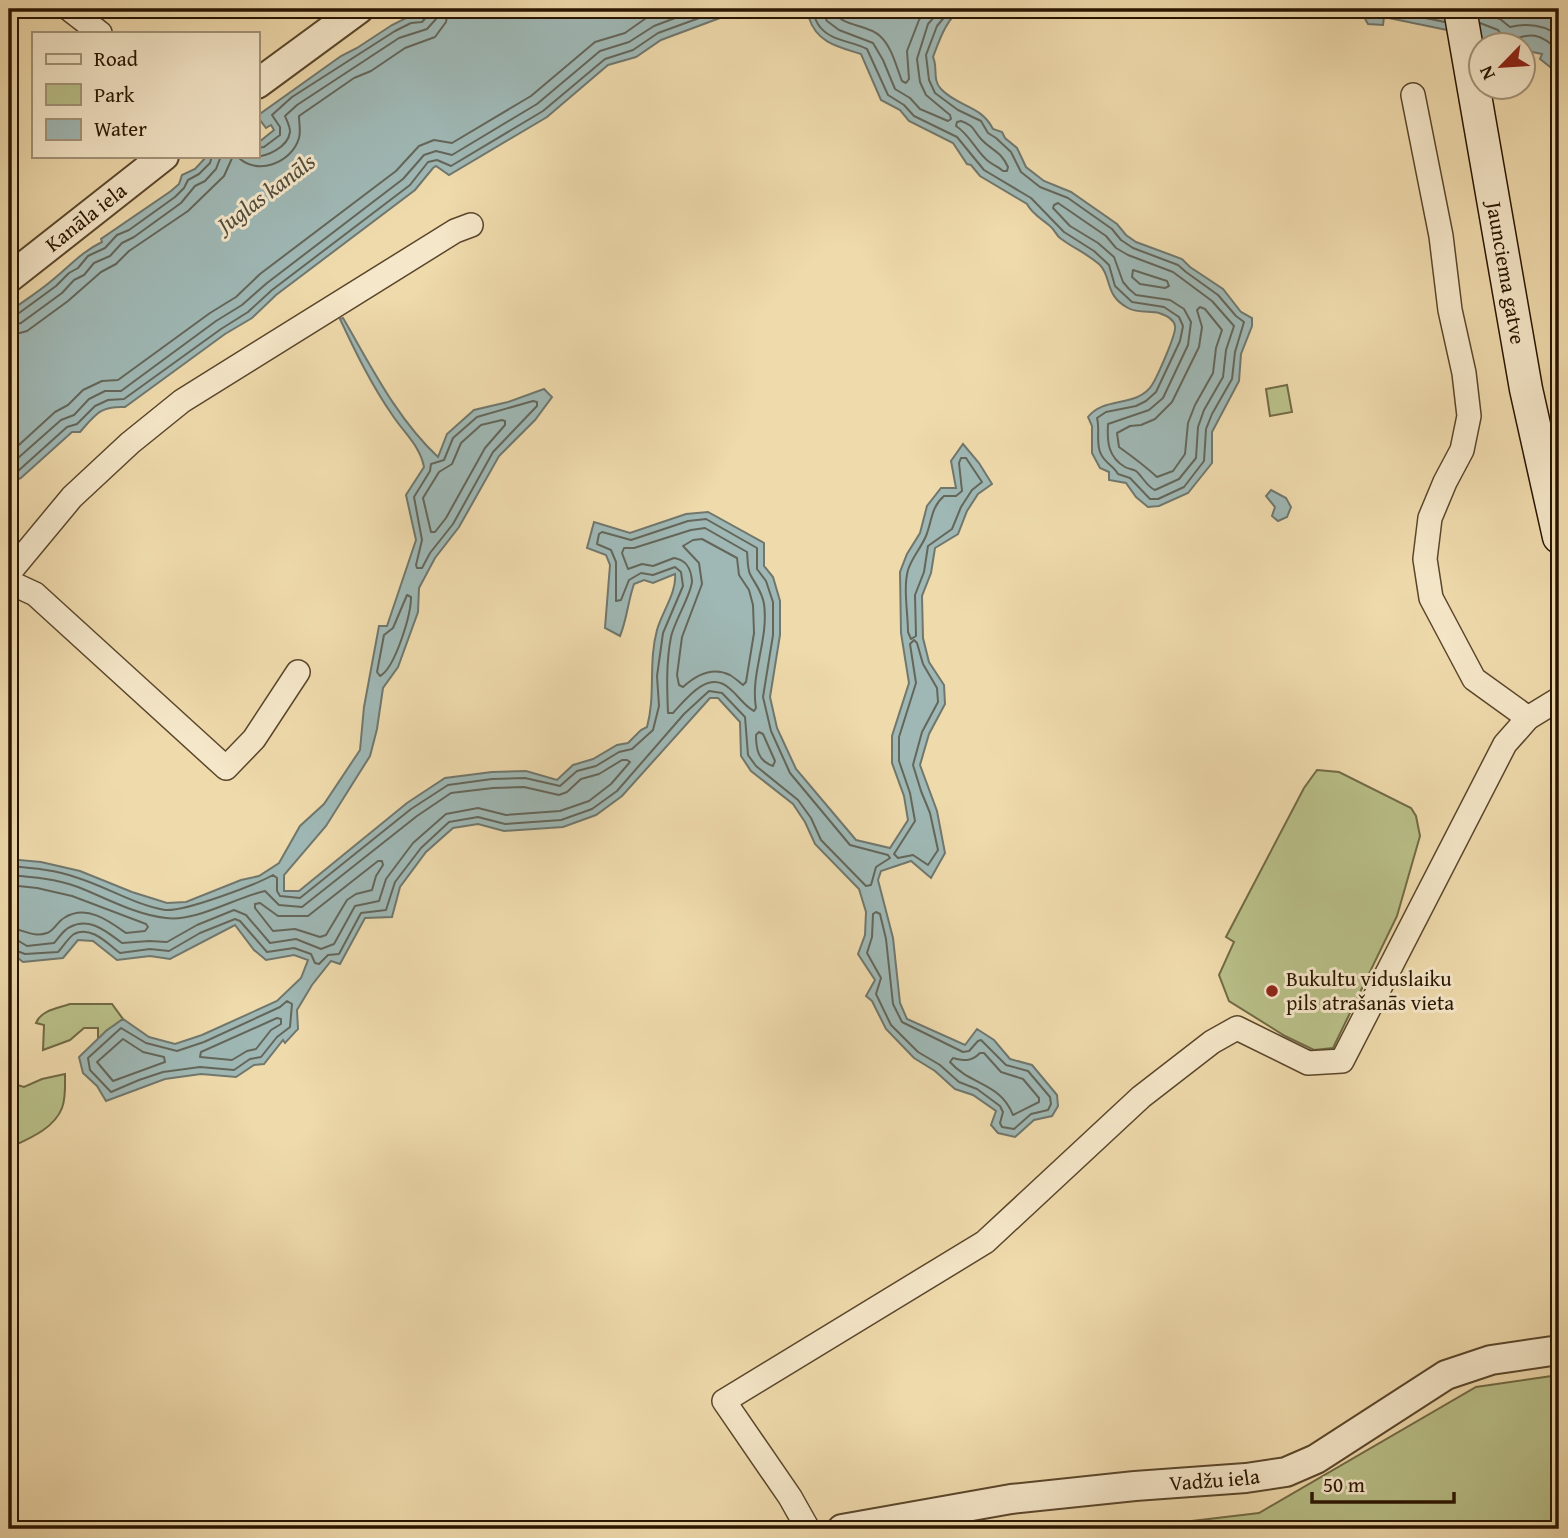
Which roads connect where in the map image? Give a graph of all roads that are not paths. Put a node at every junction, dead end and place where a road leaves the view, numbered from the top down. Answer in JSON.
{"nodes":[{"id":1,"x":69,"y":9,"type":"edge"},
{"id":2,"x":359,"y":9,"type":"edge"},
{"id":3,"x":1460,"y":9,"type":"edge"},
{"id":4,"x":99,"y":32,"type":"edge"},
{"id":5,"x":259,"y":83,"type":"edge"},
{"id":6,"x":1413,"y":95,"type":"dead end"},
{"id":7,"x":160,"y":158,"type":"edge"},
{"id":8,"x":471,"y":225,"type":"dead end"},
{"id":9,"x":9,"y":278,"type":"edge"},
{"id":10,"x":1559,"y":537,"type":"edge"},
{"id":11,"x":9,"y":572,"type":"edge"},
{"id":12,"x":9,"y":582,"type":"edge"},
{"id":13,"x":298,"y":672,"type":"dead end"},
{"id":14,"x":1559,"y":699,"type":"edge"},
{"id":15,"x":1528,"y":718,"type":"junction"},
{"id":16,"x":1559,"y":1350,"type":"edge"},
{"id":17,"x":808,"y":1529,"type":"edge"},
{"id":18,"x":842,"y":1529,"type":"edge"}],
"edges":[{"from":1,"to":4,"type":"street"},
{"from":2,"to":5,"type":"street"},
{"from":3,"to":10,"type":"main road","name":"Jaunciema gatve"},
{"from":6,"to":15,"type":"street"},
{"from":7,"to":9,"type":"street","name":"Kanāla iela"},
{"from":8,"to":11,"type":"street"},
{"from":12,"to":13,"type":"street"},
{"from":14,"to":15,"type":"street"},
{"from":15,"to":17,"type":"street"},
{"from":16,"to":18,"type":"street","name":"Vadžu iela"}]}
